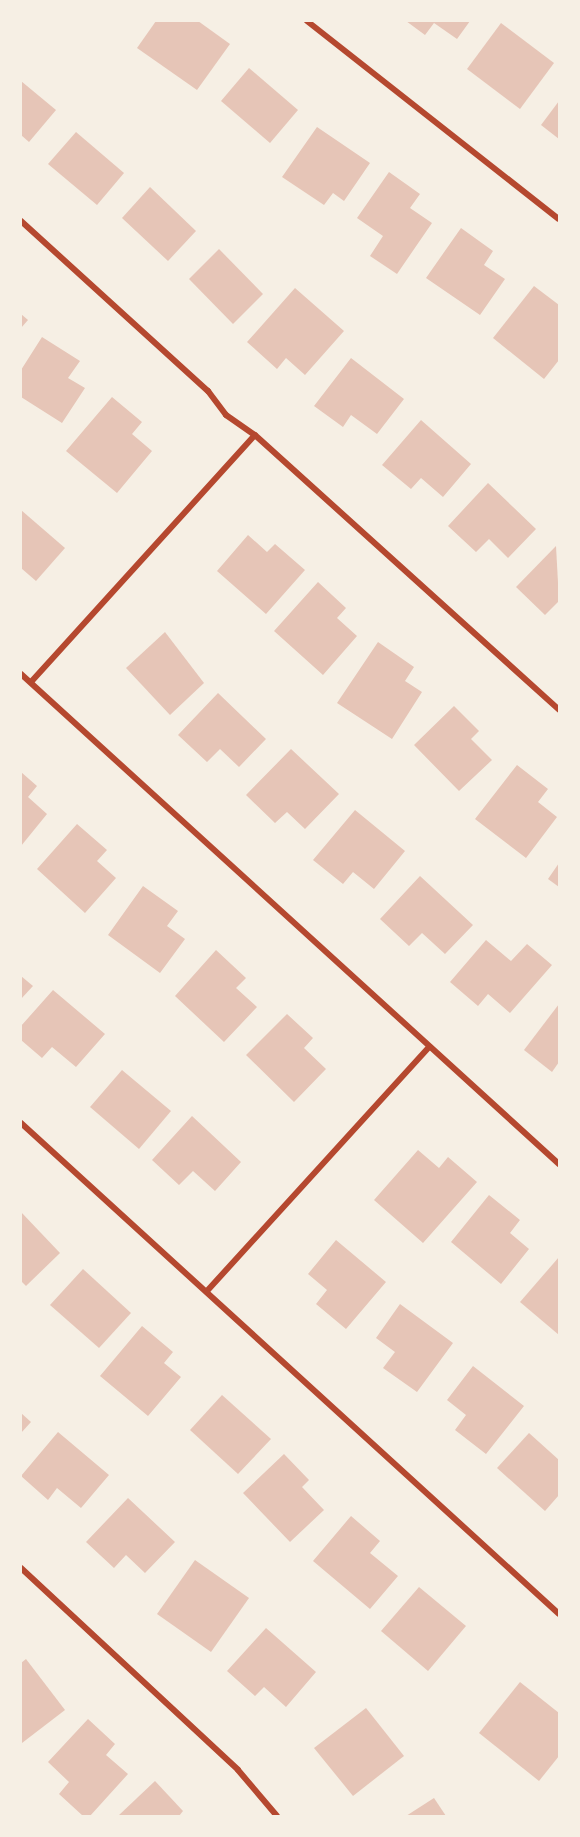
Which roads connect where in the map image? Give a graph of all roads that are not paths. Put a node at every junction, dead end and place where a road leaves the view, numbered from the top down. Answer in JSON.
{"nodes":[{"id":1,"x":308,"y":21,"type":"edge"},
{"id":2,"x":559,"y":219,"type":"edge"},
{"id":3,"x":21,"y":221,"type":"edge"},
{"id":4,"x":255,"y":435,"type":"junction"},
{"id":5,"x":21,"y":674,"type":"edge"},
{"id":6,"x":31,"y":682,"type":"junction"},
{"id":7,"x":559,"y":710,"type":"edge"},
{"id":8,"x":429,"y":1047,"type":"junction"},
{"id":9,"x":21,"y":1123,"type":"edge"},
{"id":10,"x":559,"y":1164,"type":"edge"},
{"id":11,"x":207,"y":1291,"type":"junction"},
{"id":12,"x":21,"y":1568,"type":"edge"},
{"id":13,"x":559,"y":1614,"type":"edge"},
{"id":14,"x":277,"y":1816,"type":"edge"}],
"edges":[{"from":1,"to":2,"type":"street"},
{"from":3,"to":4,"type":"street"},
{"from":4,"to":6,"type":"street"},
{"from":4,"to":7,"type":"street"},
{"from":5,"to":6,"type":"street"},
{"from":6,"to":8,"type":"street"},
{"from":8,"to":10,"type":"street"},
{"from":8,"to":11,"type":"street"},
{"from":9,"to":11,"type":"street"},
{"from":11,"to":13,"type":"street"},
{"from":12,"to":14,"type":"street"}]}
